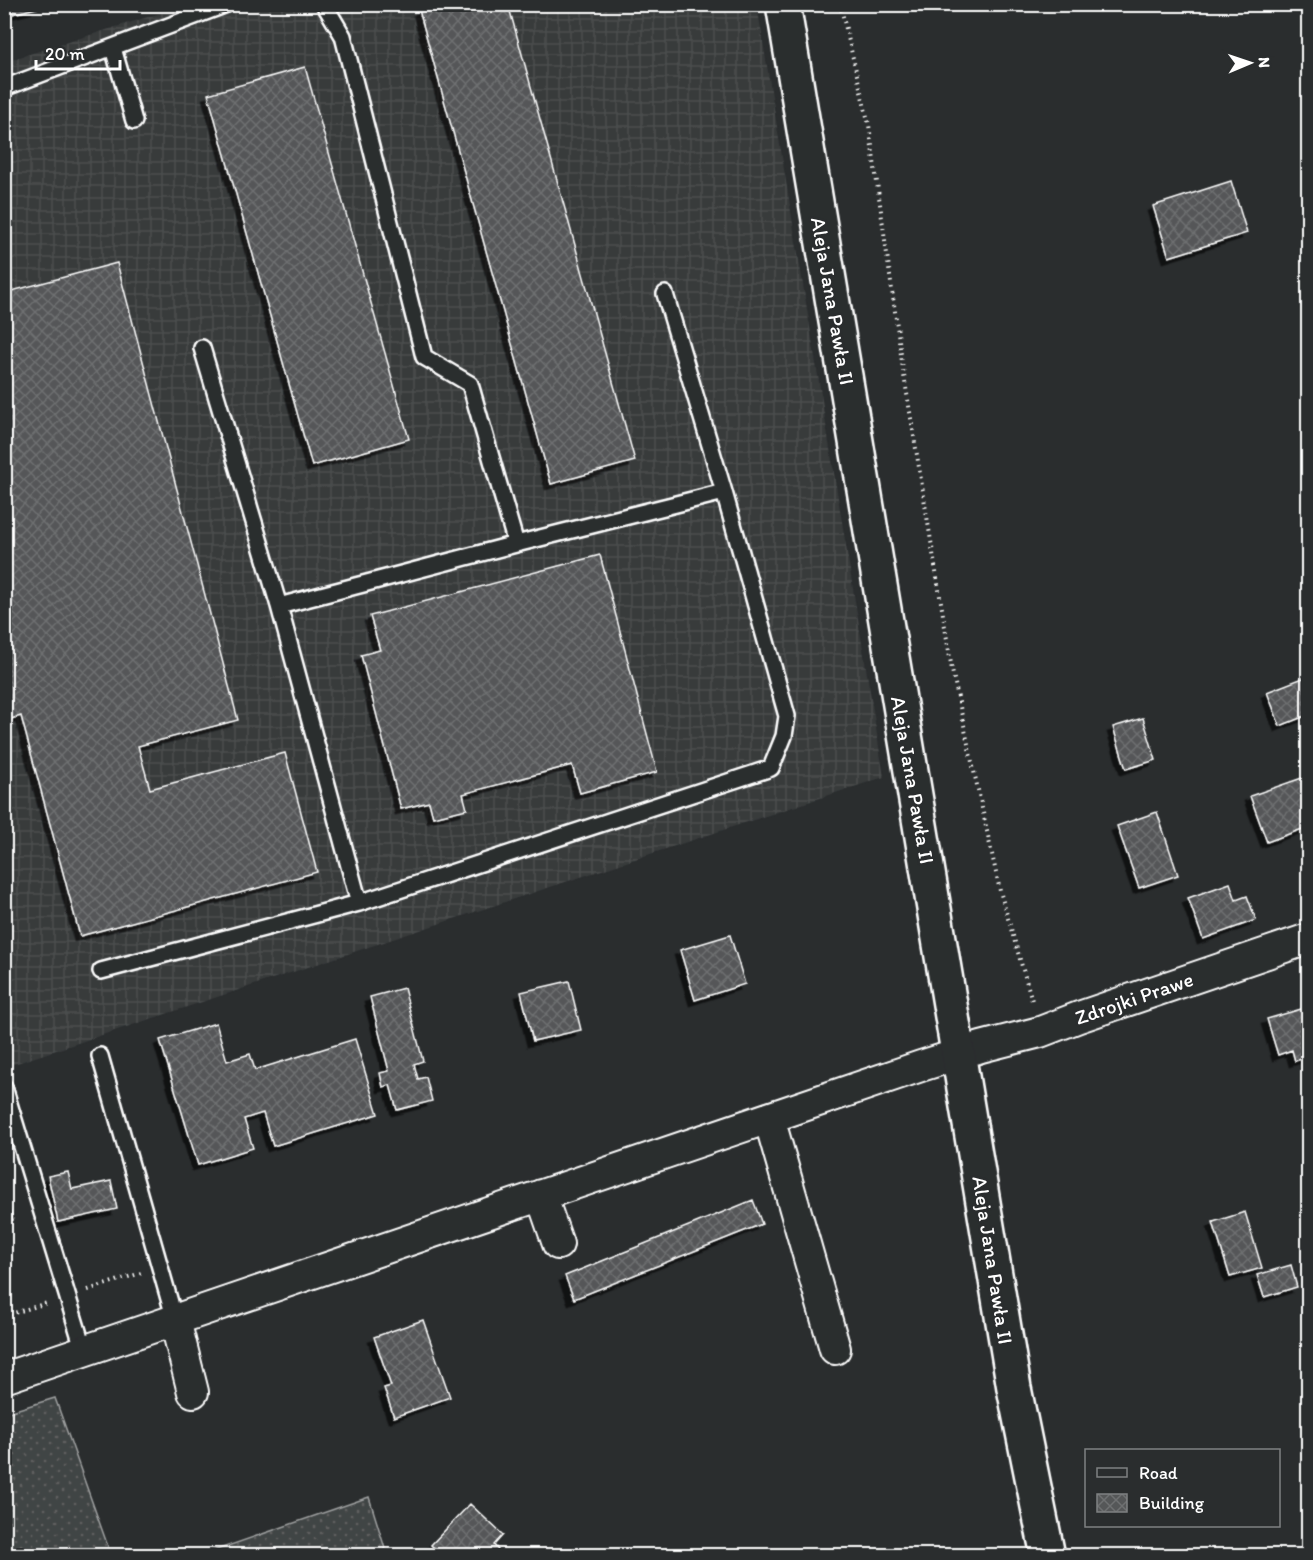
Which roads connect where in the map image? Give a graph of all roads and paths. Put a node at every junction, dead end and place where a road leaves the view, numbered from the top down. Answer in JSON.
{"nodes":[{"id":1,"x":227,"y":4,"type":"edge"},
{"id":2,"x":324,"y":4,"type":"edge"},
{"id":3,"x":783,"y":4,"type":"edge"},
{"id":4,"x":840,"y":4,"type":"edge"},
{"id":5,"x":113,"y":48,"type":"junction"},
{"id":6,"x":4,"y":88,"type":"edge"},
{"id":7,"x":134,"y":121,"type":"dead end"},
{"id":8,"x":665,"y":294,"type":"dead end"},
{"id":9,"x":202,"y":348,"type":"dead end"},
{"id":10,"x":724,"y":492,"type":"junction"},
{"id":11,"x":516,"y":544,"type":"junction"},
{"id":12,"x":279,"y":606,"type":"junction"},
{"id":13,"x":359,"y":903,"type":"junction"},
{"id":14,"x":1308,"y":939,"type":"edge"},
{"id":15,"x":101,"y":971,"type":"dead end"},
{"id":16,"x":1040,"y":1032,"type":"junction"},
{"id":17,"x":959,"y":1054,"type":"junction"},
{"id":18,"x":100,"y":1056,"type":"dead end"},
{"id":19,"x":4,"y":1088,"type":"edge"},
{"id":20,"x":769,"y":1118,"type":"junction"},
{"id":21,"x":541,"y":1195,"type":"junction"},
{"id":22,"x":558,"y":1244,"type":"dead end"},
{"id":23,"x":175,"y":1320,"type":"junction"},
{"id":24,"x":835,"y":1349,"type":"dead end"},
{"id":25,"x":84,"y":1351,"type":"junction"},
{"id":26,"x":4,"y":1378,"type":"edge"},
{"id":27,"x":193,"y":1392,"type":"dead end"},
{"id":28,"x":1048,"y":1556,"type":"edge"}],
"edges":[{"from":1,"to":5,"type":"lane"},
{"from":2,"to":11,"type":"lane"},
{"from":3,"to":17,"type":"main road","name":"Aleja Jana Pawła II"},
{"from":4,"to":16,"type":"path"},
{"from":5,"to":6,"type":"lane"},
{"from":5,"to":7,"type":"lane"},
{"from":8,"to":10,"type":"lane"},
{"from":9,"to":12,"type":"lane"},
{"from":10,"to":11,"type":"lane"},
{"from":10,"to":13,"type":"lane"},
{"from":11,"to":12,"type":"lane"},
{"from":12,"to":13,"type":"lane"},
{"from":13,"to":15,"type":"lane"},
{"from":14,"to":16,"type":"street","name":"Zdrojki Prawe"},
{"from":16,"to":17,"type":"street","name":"Zdrojki Prawe"},
{"from":17,"to":20,"type":"street","name":"Zdrojki Prawe"},
{"from":17,"to":28,"type":"main road","name":"Aleja Jana Pawła II"},
{"from":18,"to":23,"type":"lane"},
{"from":19,"to":25,"type":"lane"},
{"from":20,"to":21,"type":"street","name":"Zdrojki Prawe"},
{"from":20,"to":24,"type":"street"},
{"from":21,"to":22,"type":"street"},
{"from":21,"to":23,"type":"street","name":"Zdrojki Prawe"},
{"from":23,"to":25,"type":"street","name":"Zdrojki Prawe"},
{"from":23,"to":27,"type":"street"},
{"from":25,"to":26,"type":"street","name":"Zdrojki Prawe"}]}
